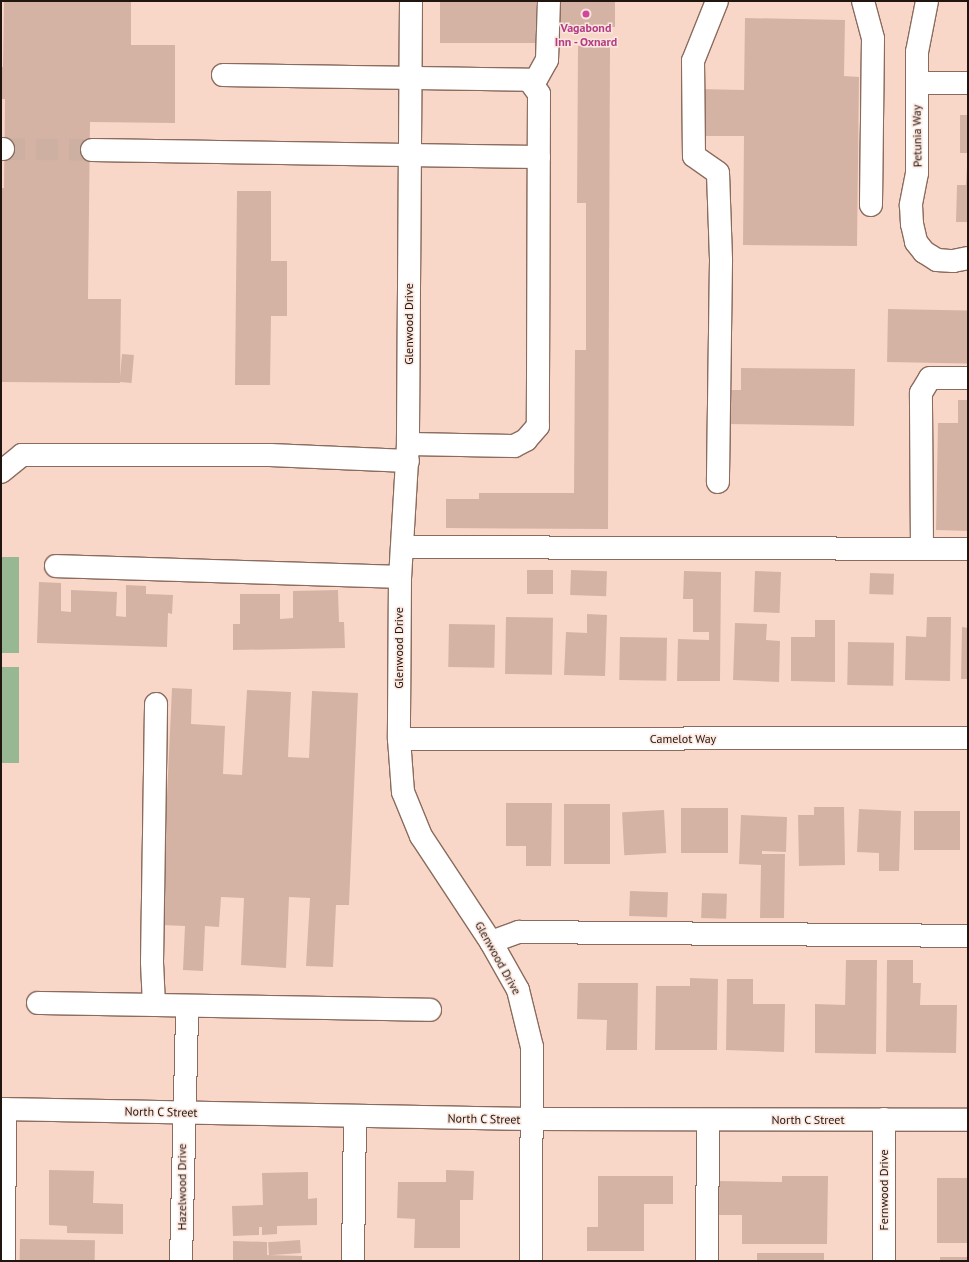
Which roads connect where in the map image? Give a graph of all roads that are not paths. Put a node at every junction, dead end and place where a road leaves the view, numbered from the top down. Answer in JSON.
{"nodes":[{"id":1,"x":411,"y":1,"type":"edge"},
{"id":2,"x":550,"y":1,"type":"edge"},
{"id":3,"x":718,"y":1,"type":"edge"},
{"id":4,"x":863,"y":1,"type":"edge"},
{"id":5,"x":927,"y":1,"type":"edge"},
{"id":6,"x":223,"y":75,"type":"dead end"},
{"id":7,"x":410,"y":78,"type":"junction"},
{"id":8,"x":917,"y":83,"type":"junction"},
{"id":9,"x":968,"y":83,"type":"edge"},
{"id":10,"x":533,"y":85,"type":"junction"},
{"id":11,"x":92,"y":150,"type":"tunnel mouth"},
{"id":12,"x":410,"y":154,"type":"junction"},
{"id":13,"x":539,"y":157,"type":"junction"},
{"id":14,"x":871,"y":205,"type":"dead end"},
{"id":15,"x":968,"y":258,"type":"edge"},
{"id":16,"x":968,"y":378,"type":"edge"},
{"id":17,"x":408,"y":452,"type":"junction"},
{"id":18,"x":1,"y":472,"type":"edge"},
{"id":19,"x":718,"y":482,"type":"dead end"},
{"id":20,"x":403,"y":547,"type":"junction"},
{"id":21,"x":922,"y":548,"type":"junction"},
{"id":22,"x":968,"y":549,"type":"edge"},
{"id":23,"x":56,"y":566,"type":"dead end"},
{"id":24,"x":400,"y":576,"type":"junction"},
{"id":25,"x":156,"y":704,"type":"dead end"},
{"id":26,"x":968,"y":738,"type":"edge"},
{"id":27,"x":399,"y":739,"type":"junction"},
{"id":28,"x":968,"y":936,"type":"edge"},
{"id":29,"x":491,"y":942,"type":"junction"},
{"id":30,"x":38,"y":1003,"type":"dead end"},
{"id":31,"x":154,"y":1005,"type":"junction"},
{"id":32,"x":187,"y":1007,"type":"junction"},
{"id":33,"x":430,"y":1010,"type":"dead end"},
{"id":34,"x":3,"y":1109,"type":"edge"},
{"id":35,"x":182,"y":1113,"type":"junction"},
{"id":36,"x":355,"y":1117,"type":"junction"},
{"id":37,"x":531,"y":1119,"type":"junction"},
{"id":38,"x":884,"y":1119,"type":"junction"},
{"id":39,"x":708,"y":1120,"type":"junction"},
{"id":40,"x":968,"y":1120,"type":"edge"},
{"id":41,"x":4,"y":1261,"type":"edge"},
{"id":42,"x":181,"y":1261,"type":"edge"},
{"id":43,"x":353,"y":1261,"type":"edge"},
{"id":44,"x":531,"y":1261,"type":"edge"},
{"id":45,"x":706,"y":1261,"type":"edge"},
{"id":46,"x":884,"y":1261,"type":"edge"}],
"edges":[{"from":1,"to":7,"type":"street","name":"Glenwood Drive"},
{"from":2,"to":10,"type":"street"},
{"from":3,"to":19,"type":"street"},
{"from":4,"to":14,"type":"street"},
{"from":5,"to":8,"type":"street","name":"Petunia Way"},
{"from":6,"to":7,"type":"street"},
{"from":7,"to":10,"type":"street"},
{"from":7,"to":12,"type":"street","name":"Glenwood Drive"},
{"from":8,"to":9,"type":"street"},
{"from":8,"to":15,"type":"street","name":"Petunia Way"},
{"from":10,"to":13,"type":"street"},
{"from":11,"to":12,"type":"street"},
{"from":12,"to":13,"type":"street"},
{"from":12,"to":17,"type":"street","name":"Glenwood Drive"},
{"from":13,"to":17,"type":"street"},
{"from":16,"to":21,"type":"street"},
{"from":17,"to":18,"type":"street"},
{"from":17,"to":20,"type":"street","name":"Glenwood Drive"},
{"from":20,"to":21,"type":"street"},
{"from":20,"to":24,"type":"street","name":"Glenwood Drive"},
{"from":21,"to":22,"type":"street"},
{"from":23,"to":24,"type":"street"},
{"from":24,"to":27,"type":"street","name":"Glenwood Drive"},
{"from":25,"to":31,"type":"street"},
{"from":26,"to":27,"type":"street","name":"Camelot Way"},
{"from":27,"to":29,"type":"street","name":"Glenwood Drive"},
{"from":28,"to":29,"type":"street"},
{"from":29,"to":37,"type":"street","name":"Glenwood Drive"},
{"from":30,"to":31,"type":"street"},
{"from":31,"to":32,"type":"street"},
{"from":32,"to":33,"type":"street"},
{"from":32,"to":35,"type":"street","name":"Hazelwood Drive"},
{"from":34,"to":35,"type":"street","name":"North C Street"},
{"from":34,"to":41,"type":"street"},
{"from":35,"to":36,"type":"street","name":"North C Street"},
{"from":35,"to":42,"type":"street","name":"Hazelwood Drive"},
{"from":36,"to":37,"type":"street","name":"North C Street"},
{"from":36,"to":43,"type":"street"},
{"from":37,"to":39,"type":"street","name":"North C Street"},
{"from":37,"to":44,"type":"street","name":"Glenwood Drive"},
{"from":38,"to":39,"type":"street","name":"North C Street"},
{"from":38,"to":40,"type":"street","name":"North C Street"},
{"from":38,"to":46,"type":"street","name":"Fernwood Drive"},
{"from":39,"to":45,"type":"street"}]}
